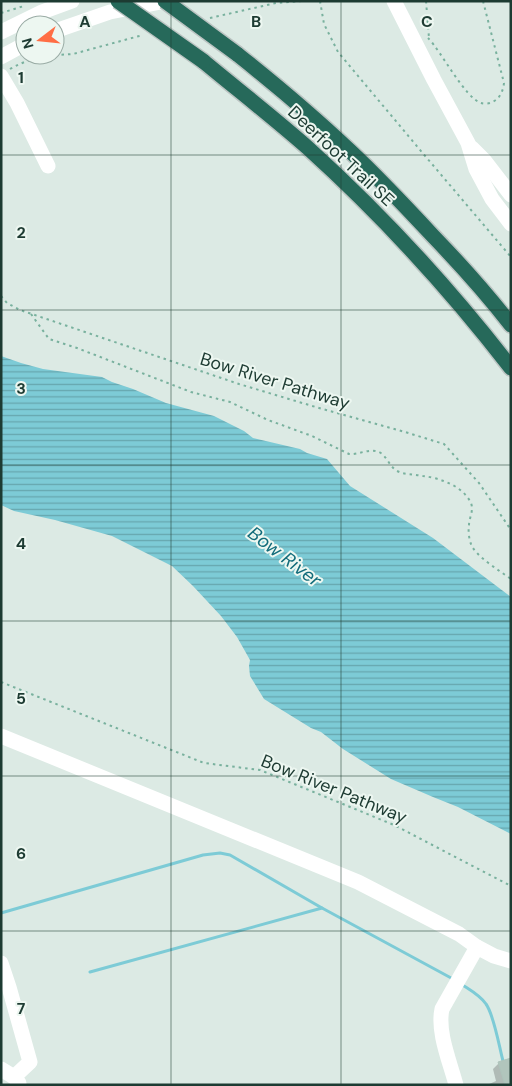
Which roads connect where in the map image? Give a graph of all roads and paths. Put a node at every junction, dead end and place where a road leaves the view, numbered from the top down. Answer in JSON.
{"nodes":[{"id":1,"x":72,"y":1,"type":"edge"},
{"id":2,"x":118,"y":1,"type":"edge"},
{"id":3,"x":165,"y":1,"type":"edge"},
{"id":4,"x":320,"y":1,"type":"edge"},
{"id":5,"x":394,"y":1,"type":"edge"},
{"id":6,"x":426,"y":1,"type":"edge"},
{"id":7,"x":483,"y":1,"type":"edge"},
{"id":8,"x":30,"y":4,"type":"dead end"},
{"id":9,"x":1,"y":13,"type":"edge"},
{"id":10,"x":65,"y":28,"type":"edge"},
{"id":11,"x":1,"y":32,"type":"edge"},
{"id":12,"x":423,"y":36,"type":"dead end"},
{"id":13,"x":429,"y":38,"type":"junction"},
{"id":14,"x":15,"y":54,"type":"edge"},
{"id":15,"x":3,"y":67,"type":"edge"},
{"id":16,"x":468,"y":143,"type":"junction"},
{"id":17,"x":48,"y":166,"type":"dead end"},
{"id":18,"x":511,"y":195,"type":"edge"},
{"id":19,"x":511,"y":224,"type":"edge"},
{"id":20,"x":511,"y":257,"type":"edge"},
{"id":21,"x":1,"y":296,"type":"edge"},
{"id":22,"x":31,"y":314,"type":"junction"},
{"id":23,"x":511,"y":325,"type":"edge"},
{"id":24,"x":511,"y":368,"type":"edge"},
{"id":25,"x":511,"y":530,"type":"edge"},
{"id":26,"x":511,"y":579,"type":"edge"},
{"id":27,"x":1,"y":682,"type":"edge"},
{"id":28,"x":1,"y":736,"type":"edge"},
{"id":29,"x":511,"y":886,"type":"edge"},
{"id":30,"x":476,"y":947,"type":"junction"},
{"id":31,"x":511,"y":951,"type":"edge"},
{"id":32,"x":511,"y":961,"type":"edge"},
{"id":33,"x":1,"y":963,"type":"edge"},
{"id":34,"x":11,"y":1077,"type":"edge"},
{"id":35,"x":456,"y":1085,"type":"edge"}],
"edges":[{"from":1,"to":11,"type":"street"},
{"from":2,"to":24,"type":"highway","name":"Deerfoot Trail SE","bridge":true},
{"from":3,"to":10,"type":"street"},
{"from":3,"to":23,"type":"highway","name":"Deerfoot Trail SE","bridge":true},
{"from":4,"to":20,"type":"path"},
{"from":5,"to":16,"type":"street"},
{"from":6,"to":13,"type":"path"},
{"from":7,"to":13,"type":"path"},
{"from":8,"to":9,"type":"path"},
{"from":12,"to":13,"type":"path"},
{"from":14,"to":15,"type":"street"},
{"from":15,"to":17,"type":"street"},
{"from":16,"to":18,"type":"street"},
{"from":16,"to":19,"type":"street"},
{"from":21,"to":22,"type":"path","name":"Bow River Pathway"},
{"from":22,"to":25,"type":"path","name":"Bow River Pathway"},
{"from":22,"to":26,"type":"path"},
{"from":27,"to":29,"type":"path","name":"Bow River Pathway"},
{"from":28,"to":30,"type":"street"},
{"from":30,"to":31,"type":"street"},
{"from":30,"to":32,"type":"street"},
{"from":30,"to":35,"type":"street"},
{"from":33,"to":34,"type":"street"}]}
